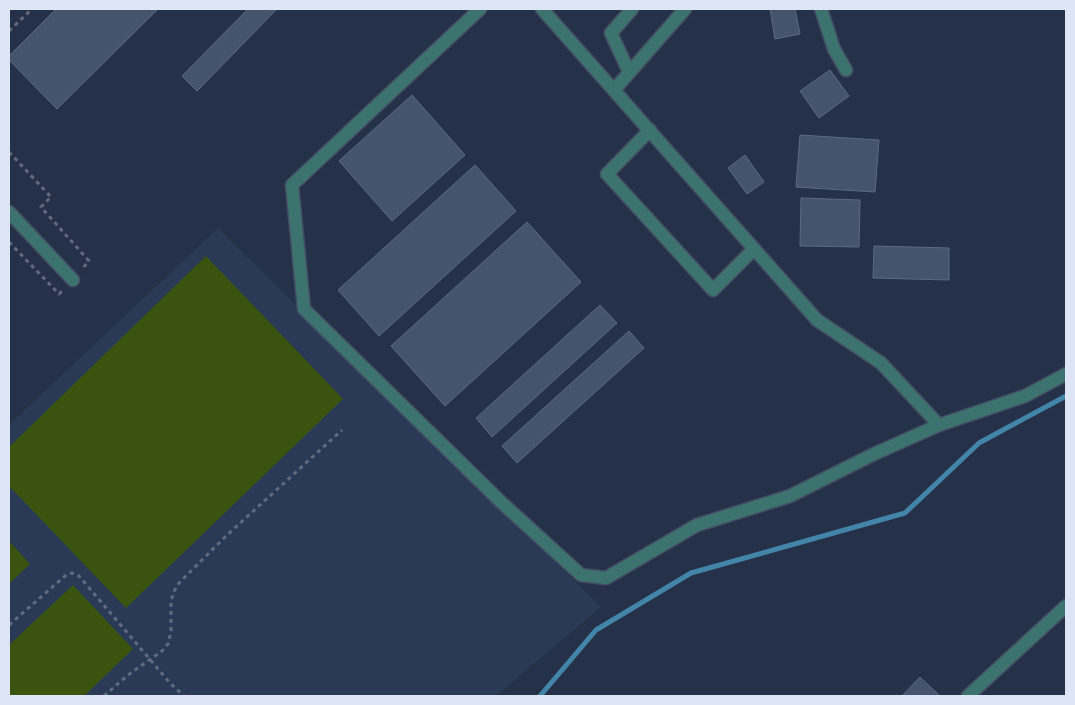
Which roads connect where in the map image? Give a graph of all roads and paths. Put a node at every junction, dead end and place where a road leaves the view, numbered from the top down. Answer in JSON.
{"nodes":[{"id":1,"x":32,"y":9,"type":"edge"},
{"id":2,"x":480,"y":9,"type":"edge"},
{"id":3,"x":542,"y":9,"type":"edge"},
{"id":4,"x":632,"y":9,"type":"edge"},
{"id":5,"x":685,"y":9,"type":"edge"},
{"id":6,"x":821,"y":9,"type":"edge"},
{"id":7,"x":9,"y":32,"type":"edge"},
{"id":8,"x":846,"y":70,"type":"dead end"},
{"id":9,"x":629,"y":72,"type":"junction"},
{"id":10,"x":614,"y":90,"type":"junction"},
{"id":11,"x":650,"y":130,"type":"junction"},
{"id":12,"x":9,"y":152,"type":"edge"},
{"id":13,"x":9,"y":212,"type":"edge"},
{"id":14,"x":9,"y":242,"type":"edge"},
{"id":15,"x":754,"y":249,"type":"junction"},
{"id":16,"x":89,"y":261,"type":"dead end"},
{"id":17,"x":73,"y":280,"type":"dead end"},
{"id":18,"x":60,"y":294,"type":"dead end"},
{"id":19,"x":1066,"y":374,"type":"edge"},
{"id":20,"x":939,"y":425,"type":"junction"},
{"id":21,"x":342,"y":430,"type":"dead end"},
{"id":22,"x":1066,"y":606,"type":"edge"},
{"id":23,"x":9,"y":625,"type":"edge"},
{"id":24,"x":150,"y":659,"type":"junction"},
{"id":25,"x":104,"y":696,"type":"edge"},
{"id":26,"x":184,"y":696,"type":"edge"},
{"id":27,"x":968,"y":696,"type":"edge"}],
"edges":[{"from":1,"to":7,"type":"path"},
{"from":2,"to":20,"type":"street"},
{"from":3,"to":10,"type":"street"},
{"from":4,"to":9,"type":"street"},
{"from":5,"to":9,"type":"street"},
{"from":6,"to":8,"type":"street"},
{"from":9,"to":10,"type":"street"},
{"from":10,"to":11,"type":"street"},
{"from":11,"to":15,"type":"street"},
{"from":11,"to":15,"type":"street"},
{"from":12,"to":16,"type":"path"},
{"from":13,"to":17,"type":"street"},
{"from":14,"to":18,"type":"path"},
{"from":15,"to":20,"type":"street"},
{"from":19,"to":20,"type":"street"},
{"from":21,"to":24,"type":"path"},
{"from":22,"to":27,"type":"street"},
{"from":23,"to":24,"type":"path"},
{"from":24,"to":25,"type":"path"},
{"from":24,"to":26,"type":"path"}]}
